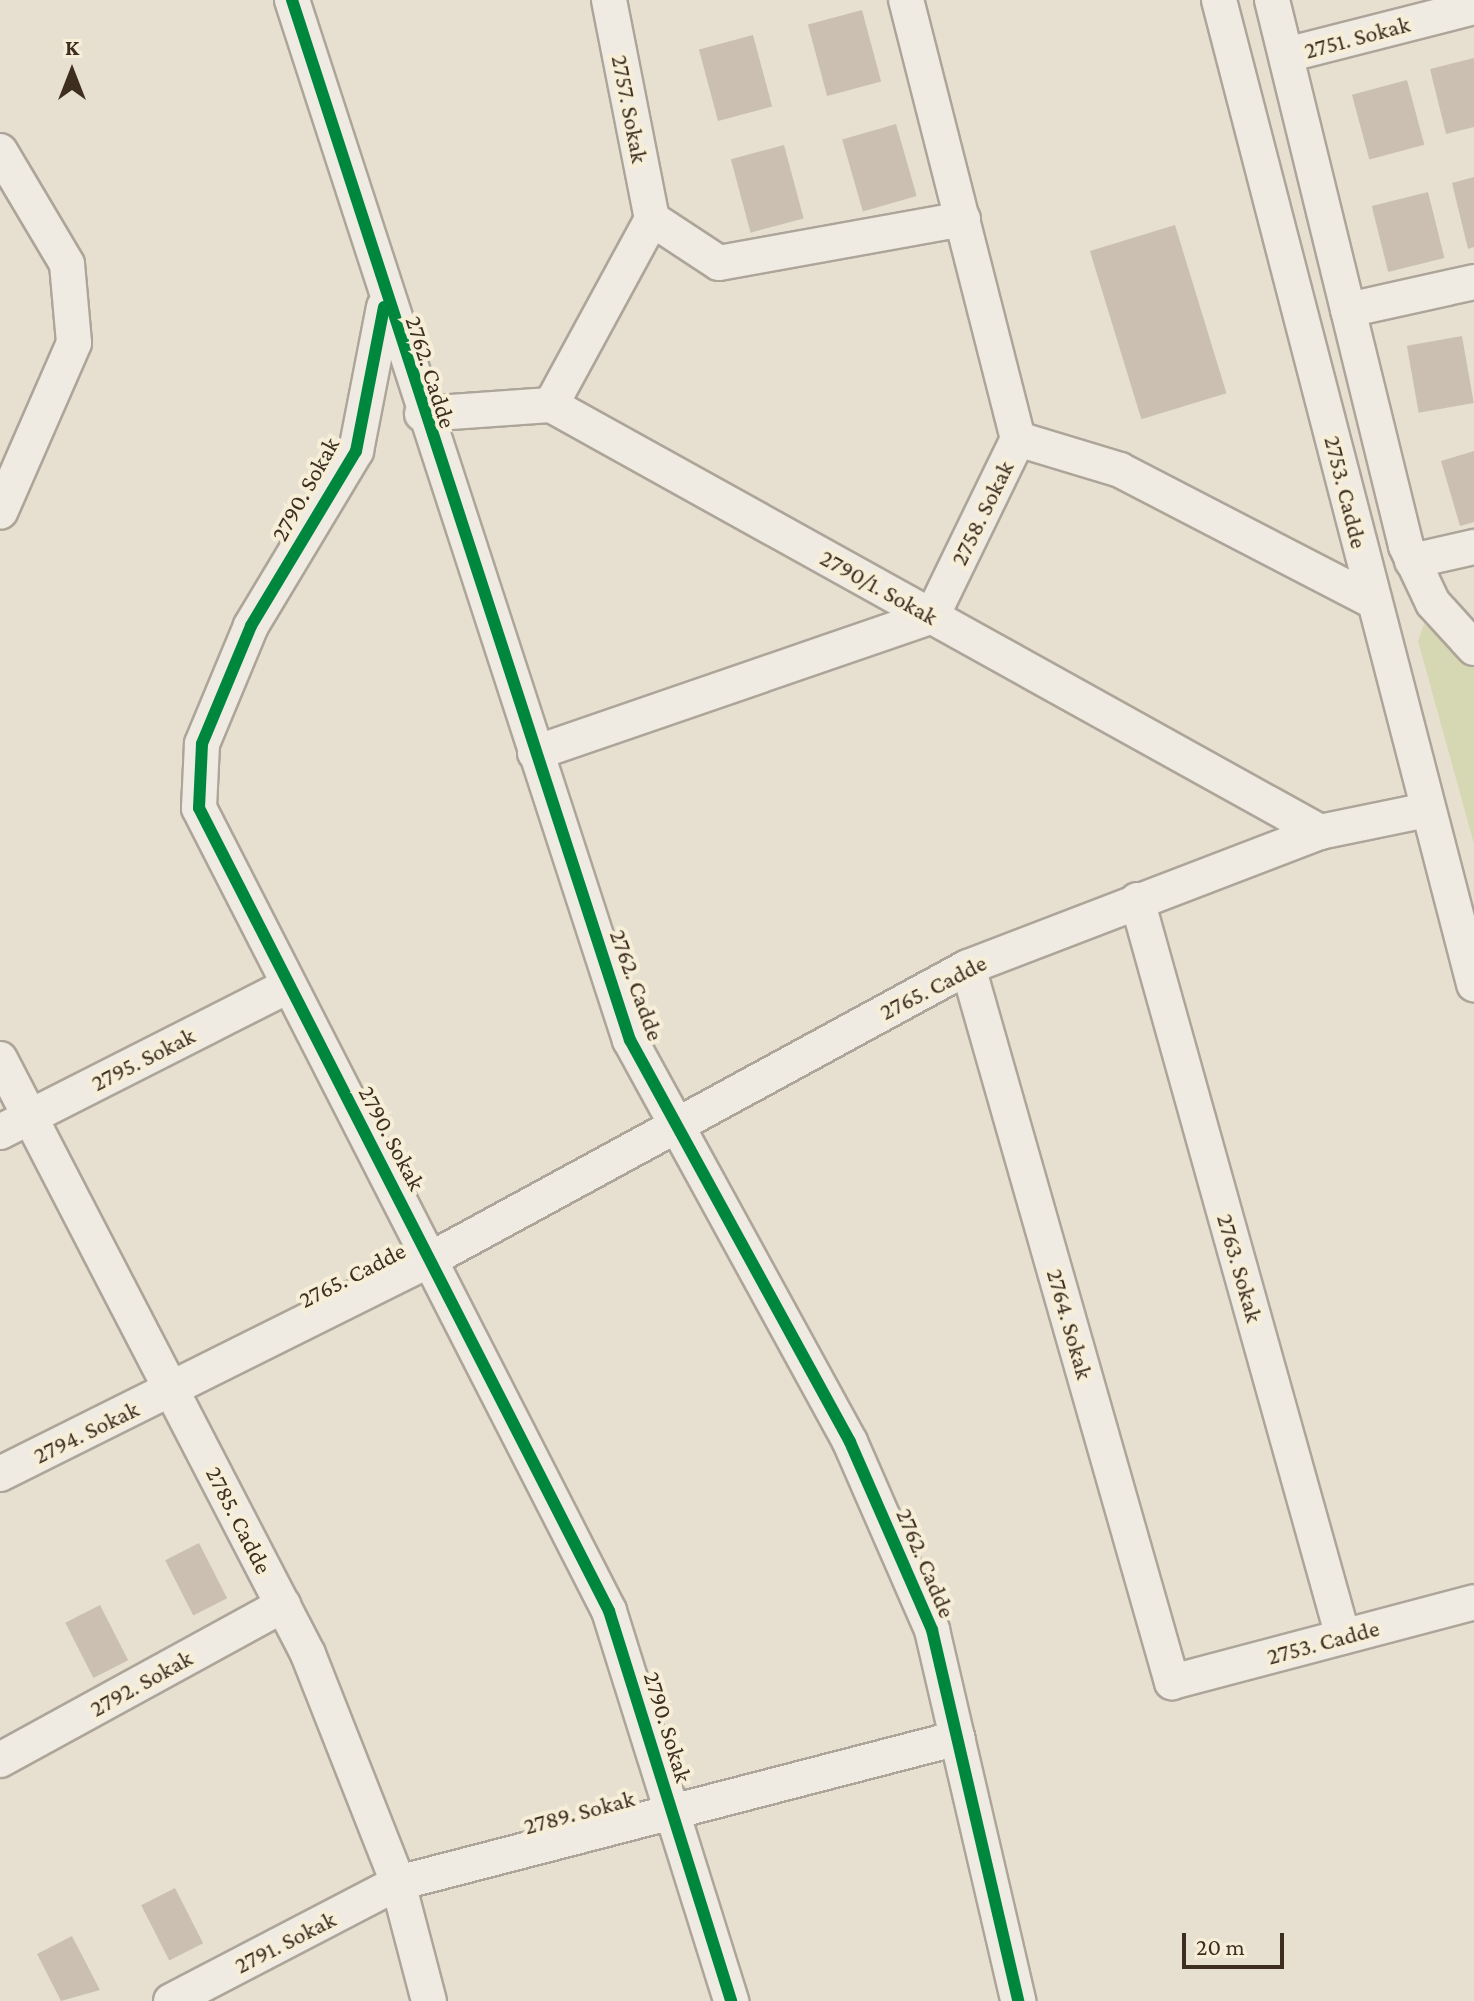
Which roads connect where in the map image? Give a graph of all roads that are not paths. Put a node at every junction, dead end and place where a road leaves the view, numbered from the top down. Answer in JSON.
{"nodes":[{"id":1,"x":292,"y":0,"type":"edge"},
{"id":2,"x":609,"y":0,"type":"edge"},
{"id":3,"x":906,"y":0,"type":"edge"},
{"id":4,"x":1219,"y":0,"type":"edge"},
{"id":5,"x":1272,"y":0,"type":"edge"},
{"id":6,"x":1474,"y":7,"type":"edge"},
{"id":7,"x":1286,"y":55,"type":"junction"},
{"id":8,"x":0,"y":151,"type":"edge"},
{"id":9,"x":652,"y":219,"type":"junction"},
{"id":10,"x":963,"y":219,"type":"junction"},
{"id":11,"x":1474,"y":282,"type":"edge"},
{"id":12,"x":385,"y":303,"type":"junction"},
{"id":13,"x":1348,"y":310,"type":"junction"},
{"id":14,"x":551,"y":405,"type":"junction"},
{"id":15,"x":422,"y":414,"type":"junction"},
{"id":16,"x":1018,"y":439,"type":"junction"},
{"id":17,"x":0,"y":512,"type":"edge"},
{"id":18,"x":1474,"y":547,"type":"edge"},
{"id":19,"x":1412,"y":561,"type":"junction"},
{"id":20,"x":1373,"y":601,"type":"junction"},
{"id":21,"x":932,"y":616,"type":"junction"},
{"id":22,"x":1463,"y":639,"type":"edge"},
{"id":23,"x":535,"y":753,"type":"junction"},
{"id":24,"x":1427,"y":810,"type":"junction"},
{"id":25,"x":1320,"y":832,"type":"junction"},
{"id":26,"x":1137,"y":900,"type":"junction"},
{"id":27,"x":968,"y":967,"type":"junction"},
{"id":28,"x":1474,"y":984,"type":"edge"},
{"id":29,"x":286,"y":987,"type":"junction"},
{"id":30,"x":0,"y":1059,"type":"edge"},
{"id":31,"x":676,"y":1123,"type":"junction"},
{"id":32,"x":15,"y":1124,"type":"edge"},
{"id":33,"x":431,"y":1259,"type":"junction"},
{"id":34,"x":172,"y":1391,"type":"junction"},
{"id":35,"x":0,"y":1474,"type":"edge"},
{"id":36,"x":1474,"y":1602,"type":"edge"},
{"id":37,"x":283,"y":1605,"type":"junction"},
{"id":38,"x":1343,"y":1637,"type":"junction"},
{"id":39,"x":1172,"y":1682,"type":"joint"},
{"id":40,"x":958,"y":1738,"type":"junction"},
{"id":41,"x":0,"y":1760,"type":"edge"},
{"id":42,"x":672,"y":1810,"type":"junction"},
{"id":43,"x":398,"y":1883,"type":"junction"},
{"id":44,"x":171,"y":2001,"type":"edge"},
{"id":45,"x":429,"y":2001,"type":"edge"},
{"id":46,"x":731,"y":2001,"type":"edge"},
{"id":47,"x":1018,"y":2001,"type":"edge"}],
"edges":[{"from":1,"to":12,"type":"street","name":"2762. Cadde"},
{"from":2,"to":9,"type":"street","name":"2757. Sokak"},
{"from":3,"to":10,"type":"street","name":"2758. Sokak"},
{"from":4,"to":20,"type":"street","name":"2753. Cadde"},
{"from":5,"to":7,"type":"street"},
{"from":6,"to":7,"type":"street","name":"2751. Sokak"},
{"from":7,"to":13,"type":"street"},
{"from":8,"to":17,"type":"street"},
{"from":9,"to":10,"type":"street"},
{"from":9,"to":14,"type":"street"},
{"from":10,"to":16,"type":"street","name":"2758. Sokak"},
{"from":11,"to":13,"type":"street"},
{"from":12,"to":15,"type":"street","name":"2762. Cadde"},
{"from":12,"to":29,"type":"street","name":"2790. Sokak"},
{"from":13,"to":19,"type":"street"},
{"from":14,"to":15,"type":"street"},
{"from":14,"to":21,"type":"street","name":"2790/1. Sokak"},
{"from":15,"to":23,"type":"street","name":"2762. Cadde"},
{"from":16,"to":20,"type":"street"},
{"from":16,"to":21,"type":"street","name":"2758. Sokak"},
{"from":18,"to":19,"type":"street"},
{"from":19,"to":22,"type":"street"},
{"from":20,"to":24,"type":"street","name":"2753. Cadde"},
{"from":21,"to":23,"type":"street"},
{"from":21,"to":25,"type":"street","name":"2790/1. Sokak"},
{"from":23,"to":31,"type":"street","name":"2762. Cadde"},
{"from":24,"to":25,"type":"street","name":"2765. Cadde"},
{"from":24,"to":28,"type":"street","name":"2753. Cadde"},
{"from":25,"to":26,"type":"street","name":"2765. Cadde"},
{"from":26,"to":27,"type":"street","name":"2765. Cadde"},
{"from":26,"to":38,"type":"street","name":"2763. Sokak"},
{"from":27,"to":31,"type":"street","name":"2765. Cadde"},
{"from":27,"to":39,"type":"street","name":"2764. Sokak"},
{"from":29,"to":32,"type":"street","name":"2795. Sokak"},
{"from":29,"to":33,"type":"street","name":"2790. Sokak"},
{"from":30,"to":32,"type":"street","name":"2785. Cadde"},
{"from":31,"to":33,"type":"street","name":"2765. Cadde"},
{"from":31,"to":40,"type":"street","name":"2762. Cadde"},
{"from":32,"to":34,"type":"street","name":"2785. Cadde"},
{"from":33,"to":34,"type":"street","name":"2765. Cadde"},
{"from":33,"to":42,"type":"street","name":"2790. Sokak"},
{"from":34,"to":35,"type":"street","name":"2794. Sokak"},
{"from":34,"to":37,"type":"street","name":"2785. Cadde"},
{"from":36,"to":38,"type":"street","name":"2753. Cadde"},
{"from":37,"to":41,"type":"street","name":"2792. Sokak"},
{"from":37,"to":43,"type":"street","name":"2785. Cadde"},
{"from":38,"to":39,"type":"street","name":"2753. Cadde"},
{"from":40,"to":42,"type":"street","name":"2789. Sokak"},
{"from":40,"to":47,"type":"street","name":"2762. Cadde"},
{"from":42,"to":43,"type":"street","name":"2789. Sokak"},
{"from":42,"to":46,"type":"street","name":"2790. Sokak"},
{"from":43,"to":44,"type":"street","name":"2791. Sokak"},
{"from":43,"to":45,"type":"street","name":"2785. Cadde"}]}
